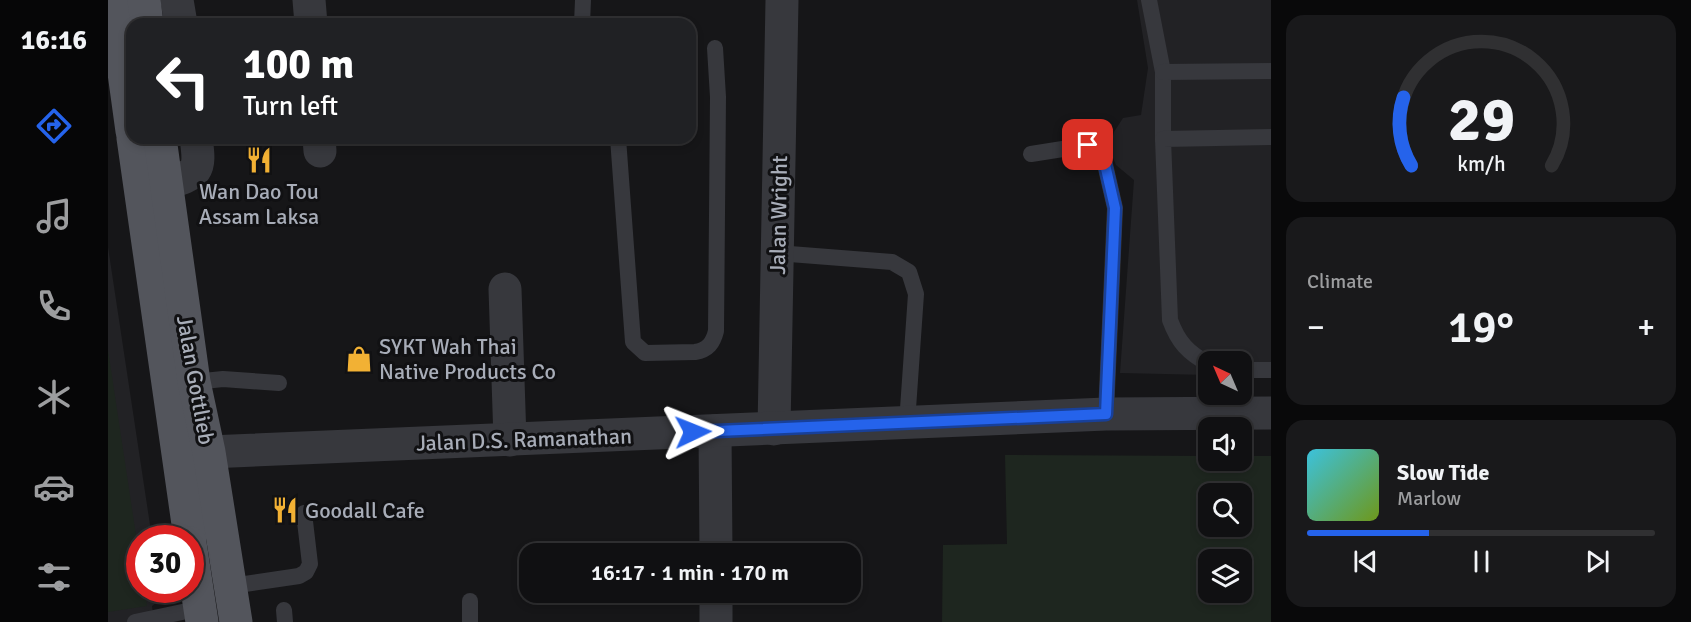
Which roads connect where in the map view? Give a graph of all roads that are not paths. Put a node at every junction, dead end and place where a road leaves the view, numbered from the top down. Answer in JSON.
{"nodes":[{"id":1,"x":114,"y":0,"type":"edge"},
{"id":2,"x":144,"y":0,"type":"edge"},
{"id":3,"x":177,"y":0,"type":"edge"},
{"id":4,"x":309,"y":0,"type":"edge"},
{"id":5,"x":583,"y":0,"type":"edge"},
{"id":6,"x":782,"y":0,"type":"edge"},
{"id":7,"x":1149,"y":0,"type":"edge"},
{"id":8,"x":146,"y":18,"type":"edge"},
{"id":9,"x":179,"y":18,"type":"edge"},
{"id":10,"x":310,"y":18,"type":"edge"},
{"id":11,"x":582,"y":18,"type":"edge"},
{"id":12,"x":714,"y":48,"type":"dead end"},
{"id":13,"x":1271,"y":71,"type":"edge"},
{"id":14,"x":1163,"y":72,"type":"junction"},
{"id":15,"x":126,"y":87,"type":"edge"},
{"id":16,"x":1271,"y":137,"type":"edge"},
{"id":17,"x":1164,"y":139,"type":"junction"},
{"id":18,"x":134,"y":144,"type":"edge"},
{"id":19,"x":161,"y":144,"type":"edge"},
{"id":20,"x":197,"y":144,"type":"edge"},
{"id":21,"x":618,"y":144,"type":"edge"},
{"id":22,"x":1031,"y":154,"type":"dead end"},
{"id":23,"x":166,"y":183,"type":"junction"},
{"id":24,"x":777,"y":253,"type":"junction"},
{"id":25,"x":505,"y":289,"type":"dead end"},
{"id":26,"x":1198,"y":357,"type":"edge"},
{"id":27,"x":1252,"y":370,"type":"edge"},
{"id":28,"x":1271,"y":370,"type":"edge"},
{"id":29,"x":194,"y":382,"type":"junction"},
{"id":30,"x":279,"y":383,"type":"dead end"},
{"id":31,"x":1271,"y":413,"type":"edge"},
{"id":32,"x":1106,"y":414,"type":"junction"},
{"id":33,"x":907,"y":423,"type":"junction"},
{"id":34,"x":774,"y":429,"type":"junction"},
{"id":35,"x":715,"y":431,"type":"junction"},
{"id":36,"x":510,"y":440,"type":"junction"},
{"id":37,"x":209,"y":452,"type":"junction"},
{"id":38,"x":177,"y":457,"type":"junction"},
{"id":39,"x":304,"y":513,"type":"dead end"},
{"id":40,"x":188,"y":525,"type":"edge"},
{"id":41,"x":716,"y":543,"type":"edge"},
{"id":42,"x":231,"y":586,"type":"junction"},
{"id":43,"x":470,"y":601,"type":"dead end"},
{"id":44,"x":716,"y":603,"type":"edge"},
{"id":45,"x":201,"y":615,"type":"edge"},
{"id":46,"x":135,"y":622,"type":"edge"},
{"id":47,"x":236,"y":622,"type":"edge"},
{"id":48,"x":470,"y":622,"type":"edge"},
{"id":49,"x":716,"y":622,"type":"edge"}],
"edges":[{"from":1,"to":15,"type":"main road"},
{"from":2,"to":8,"type":"main road"},
{"from":3,"to":9,"type":"street"},
{"from":4,"to":10,"type":"street"},
{"from":5,"to":11,"type":"lane"},
{"from":6,"to":24,"type":"street","name":"Jalan Wright"},
{"from":7,"to":14,"type":"lane"},
{"from":12,"to":21,"type":"lane"},
{"from":13,"to":14,"type":"lane"},
{"from":14,"to":17,"type":"lane"},
{"from":16,"to":17,"type":"lane"},
{"from":17,"to":26,"type":"lane"},
{"from":18,"to":38,"type":"main road","name":"Jalan Gottlieb"},
{"from":19,"to":23,"type":"main road","name":"Jalan Gottlieb"},
{"from":20,"to":23,"type":"street"},
{"from":22,"to":32,"type":"lane"},
{"from":23,"to":29,"type":"main road","name":"Jalan Gottlieb"},
{"from":24,"to":33,"type":"lane"},
{"from":24,"to":34,"type":"street","name":"Jalan Wright"},
{"from":25,"to":36,"type":"street"},
{"from":27,"to":28,"type":"lane"},
{"from":29,"to":30,"type":"lane"},
{"from":29,"to":37,"type":"main road","name":"Jalan Gottlieb"},
{"from":31,"to":32,"type":"street","name":"Jalan D.S. Ramanathan"},
{"from":32,"to":33,"type":"street","name":"Jalan D.S. Ramanathan"},
{"from":33,"to":34,"type":"street","name":"Jalan D.S. Ramanathan"},
{"from":34,"to":35,"type":"street","name":"Jalan D.S. Ramanathan"},
{"from":35,"to":36,"type":"street","name":"Jalan D.S. Ramanathan"},
{"from":35,"to":41,"type":"street"},
{"from":36,"to":37,"type":"street","name":"Jalan D.S. Ramanathan"},
{"from":37,"to":38,"type":"street","name":"Jalan D.S. Ramanathan"},
{"from":37,"to":42,"type":"main road","name":"Jalan Gottlieb"},
{"from":38,"to":40,"type":"main road","name":"Jalan Gottlieb"},
{"from":39,"to":42,"type":"lane"},
{"from":42,"to":47,"type":"main road","name":"Jalan Gottlieb"},
{"from":43,"to":48,"type":"lane"},
{"from":44,"to":49,"type":"street"},
{"from":45,"to":46,"type":"lane"}]}
